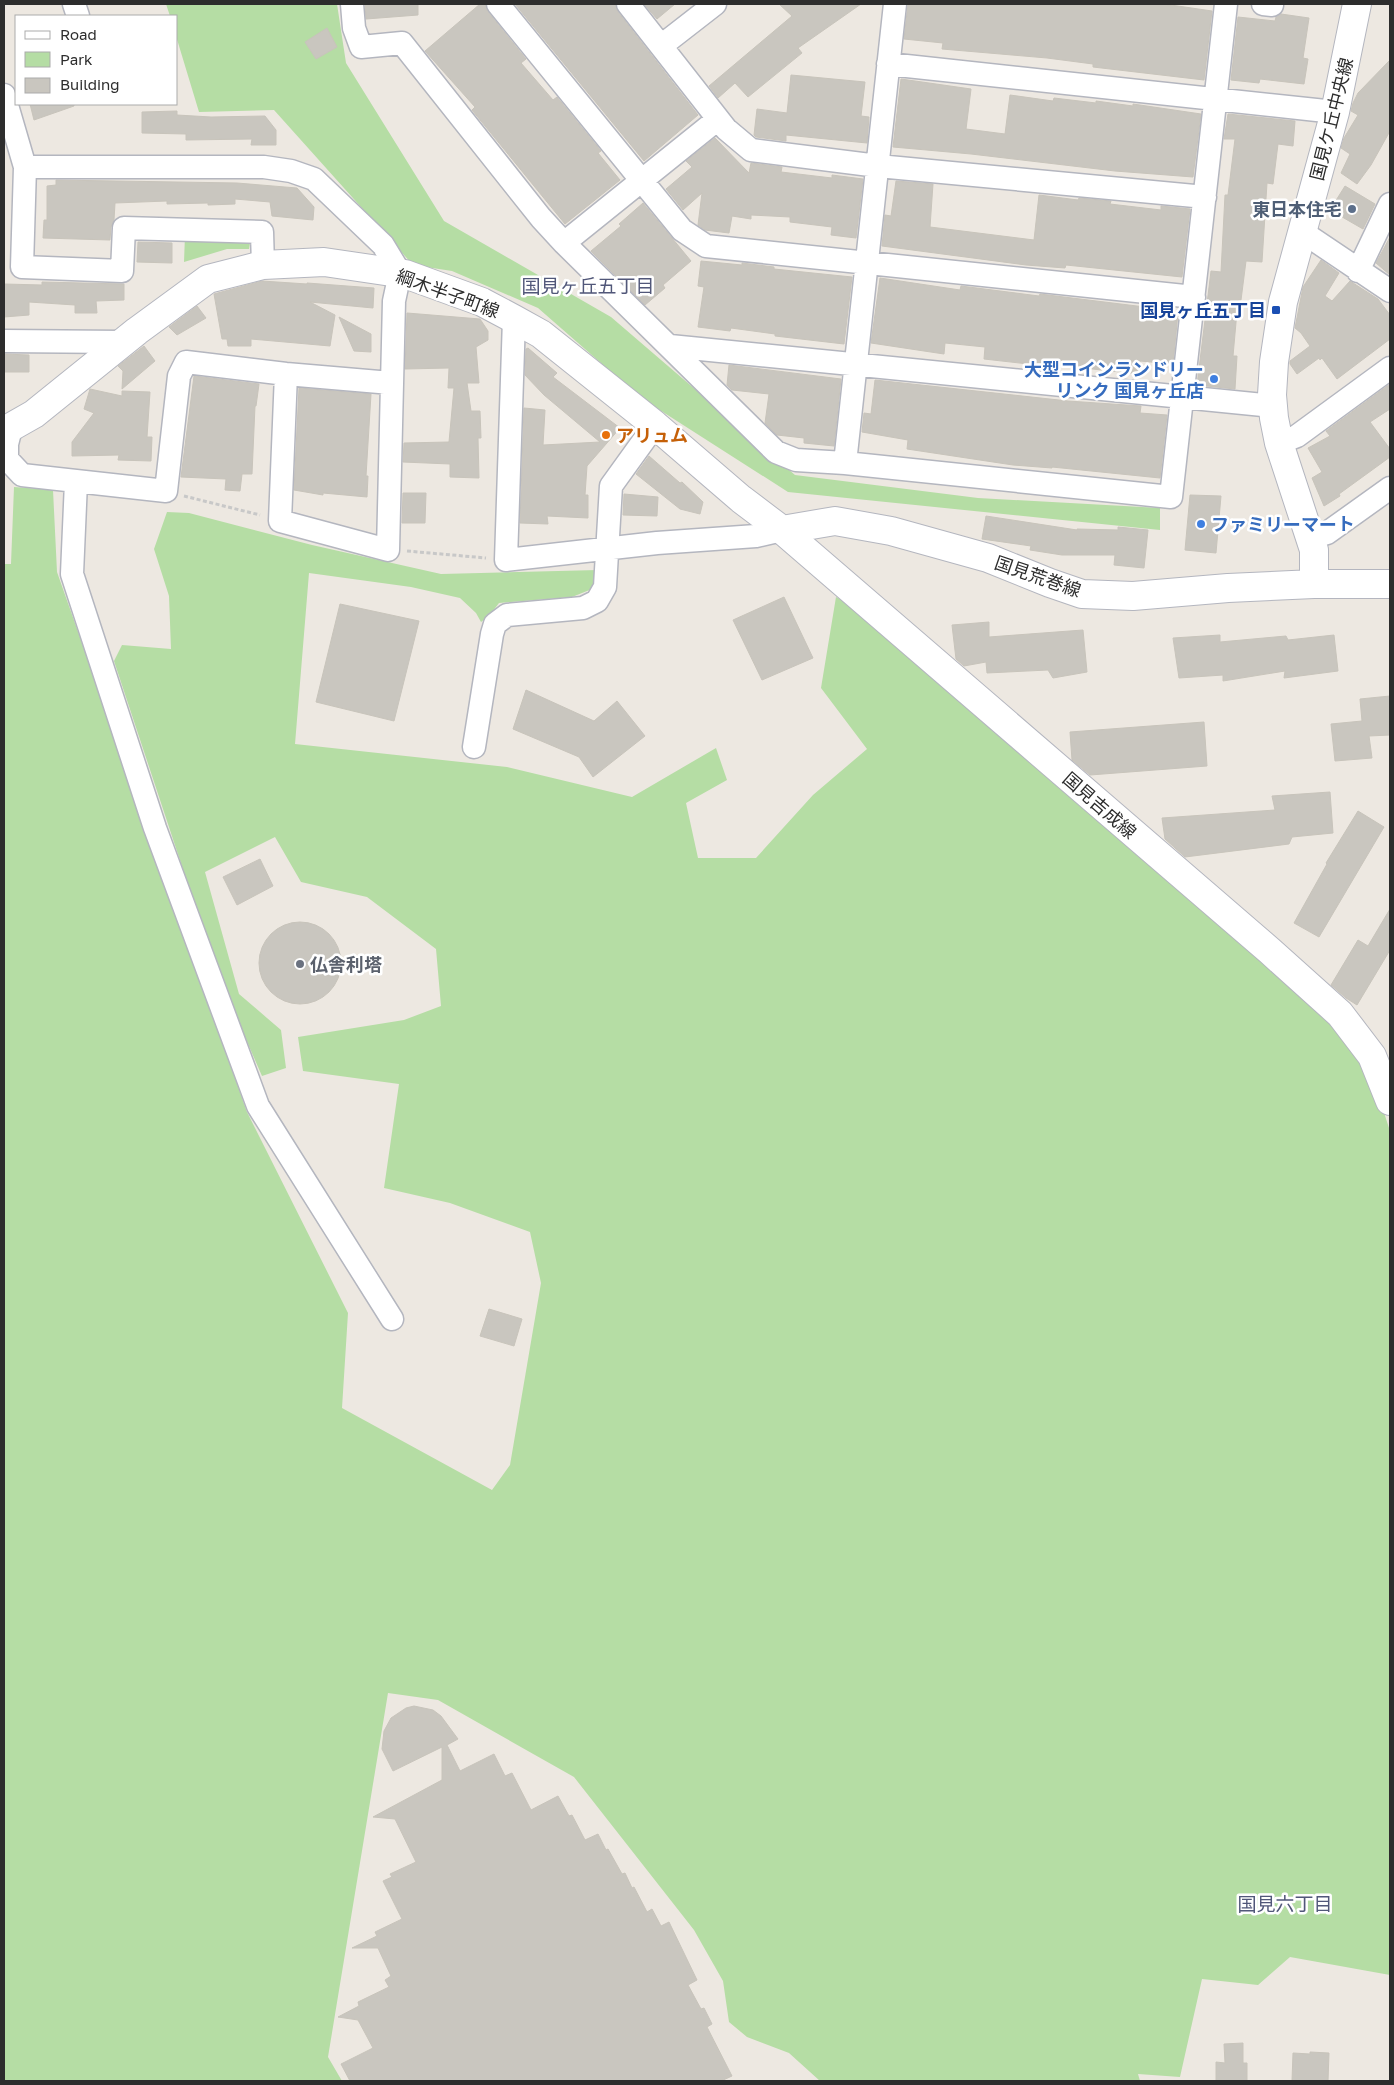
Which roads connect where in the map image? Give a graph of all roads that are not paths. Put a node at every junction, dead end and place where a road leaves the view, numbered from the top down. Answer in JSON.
{"nodes":[{"id":1,"x":352,"y":4,"type":"edge"},
{"id":2,"x":498,"y":4,"type":"edge"},
{"id":3,"x":628,"y":4,"type":"edge"},
{"id":4,"x":715,"y":4,"type":"edge"},
{"id":5,"x":895,"y":4,"type":"edge"},
{"id":6,"x":1226,"y":4,"type":"edge"},
{"id":7,"x":1357,"y":4,"type":"edge"},
{"id":8,"x":661,"y":46,"type":"junction"},
{"id":9,"x":888,"y":64,"type":"junction"},
{"id":10,"x":4,"y":94,"type":"edge"},
{"id":11,"x":1216,"y":98,"type":"junction"},
{"id":12,"x":1335,"y":112,"type":"junction"},
{"id":13,"x":718,"y":119,"type":"junction"},
{"id":14,"x":878,"y":166,"type":"junction"},
{"id":15,"x":25,"y":167,"type":"junction"},
{"id":16,"x":641,"y":181,"type":"junction"},
{"id":17,"x":1205,"y":197,"type":"junction"},
{"id":18,"x":1390,"y":204,"type":"edge"},
{"id":19,"x":1301,"y":231,"type":"junction"},
{"id":20,"x":564,"y":243,"type":"junction"},
{"id":21,"x":868,"y":261,"type":"junction"},
{"id":22,"x":263,"y":265,"type":"junction"},
{"id":23,"x":1358,"y":270,"type":"junction"},
{"id":24,"x":400,"y":273,"type":"junction"},
{"id":25,"x":1390,"y":291,"type":"edge"},
{"id":26,"x":1194,"y":296,"type":"junction"},
{"id":27,"x":514,"y":319,"type":"junction"},
{"id":28,"x":4,"y":341,"type":"edge"},
{"id":29,"x":123,"y":342,"type":"junction"},
{"id":30,"x":670,"y":346,"type":"junction"},
{"id":31,"x":857,"y":364,"type":"junction"},
{"id":32,"x":1390,"y":368,"type":"edge"},
{"id":33,"x":286,"y":374,"type":"junction"},
{"id":34,"x":391,"y":383,"type":"junction"},
{"id":35,"x":1182,"y":398,"type":"junction"},
{"id":36,"x":1273,"y":406,"type":"junction"},
{"id":37,"x":655,"y":425,"type":"junction"},
{"id":38,"x":8,"y":430,"type":"edge"},
{"id":39,"x":1279,"y":442,"type":"junction"},
{"id":40,"x":845,"y":463,"type":"junction"},
{"id":41,"x":13,"y":474,"type":"edge"},
{"id":42,"x":76,"y":482,"type":"junction"},
{"id":43,"x":1390,"y":488,"type":"edge"},
{"id":44,"x":782,"y":530,"type":"junction"},
{"id":45,"x":1311,"y":538,"type":"junction"},
{"id":46,"x":607,"y":549,"type":"junction"},
{"id":47,"x":1314,"y":584,"type":"junction"},
{"id":48,"x":1390,"y":584,"type":"edge"},
{"id":49,"x":474,"y":747,"type":"dead end"},
{"id":50,"x":1390,"y":1101,"type":"edge"},
{"id":51,"x":392,"y":1319,"type":"dead end"}],
"edges":[{"from":1,"to":20,"type":"street"},
{"from":2,"to":16,"type":"street"},
{"from":3,"to":8,"type":"street"},
{"from":4,"to":8,"type":"street"},
{"from":5,"to":9,"type":"street"},
{"from":6,"to":11,"type":"street"},
{"from":7,"to":12,"type":"street","name":"国見ケ丘中央線"},
{"from":8,"to":13,"type":"street"},
{"from":9,"to":11,"type":"street"},
{"from":9,"to":14,"type":"street"},
{"from":10,"to":15,"type":"street"},
{"from":11,"to":12,"type":"street"},
{"from":11,"to":17,"type":"street"},
{"from":12,"to":19,"type":"street","name":"国見ケ丘中央線"},
{"from":13,"to":14,"type":"street"},
{"from":13,"to":16,"type":"street"},
{"from":14,"to":17,"type":"street"},
{"from":14,"to":21,"type":"street"},
{"from":15,"to":22,"type":"street"},
{"from":15,"to":24,"type":"street"},
{"from":16,"to":20,"type":"street"},
{"from":16,"to":21,"type":"street"},
{"from":17,"to":26,"type":"street"},
{"from":18,"to":23,"type":"street"},
{"from":19,"to":23,"type":"street"},
{"from":19,"to":36,"type":"street","name":"国見ケ丘中央線"},
{"from":20,"to":30,"type":"street"},
{"from":21,"to":26,"type":"street"},
{"from":21,"to":31,"type":"street"},
{"from":22,"to":24,"type":"street","name":"綱木半子町線"},
{"from":22,"to":29,"type":"street","name":"綱木半子町線"},
{"from":23,"to":25,"type":"street"},
{"from":24,"to":27,"type":"street","name":"綱木半子町線"},
{"from":24,"to":34,"type":"street"},
{"from":26,"to":35,"type":"street"},
{"from":27,"to":37,"type":"street","name":"綱木半子町線"},
{"from":27,"to":46,"type":"street"},
{"from":28,"to":29,"type":"street"},
{"from":29,"to":38,"type":"street","name":"綱木半子町線"},
{"from":30,"to":31,"type":"street"},
{"from":30,"to":40,"type":"street"},
{"from":31,"to":35,"type":"street"},
{"from":31,"to":40,"type":"street"},
{"from":32,"to":39,"type":"street"},
{"from":33,"to":34,"type":"street"},
{"from":33,"to":34,"type":"street"},
{"from":33,"to":42,"type":"street"},
{"from":35,"to":36,"type":"street"},
{"from":35,"to":40,"type":"street"},
{"from":36,"to":39,"type":"street","name":"国見ケ丘中央線"},
{"from":37,"to":44,"type":"street","name":"綱木半子町線"},
{"from":37,"to":46,"type":"street"},
{"from":38,"to":41,"type":"street"},
{"from":39,"to":45,"type":"street","name":"国見ケ丘中央線"},
{"from":41,"to":42,"type":"street"},
{"from":42,"to":51,"type":"street"},
{"from":43,"to":45,"type":"street"},
{"from":44,"to":46,"type":"street"},
{"from":44,"to":47,"type":"street","name":"国見荒巻線"},
{"from":44,"to":50,"type":"street","name":"国見吉成線"},
{"from":45,"to":47,"type":"street","name":"国見ケ丘中央線"},
{"from":46,"to":49,"type":"street"},
{"from":47,"to":48,"type":"street","name":"国見荒巻線"}]}
